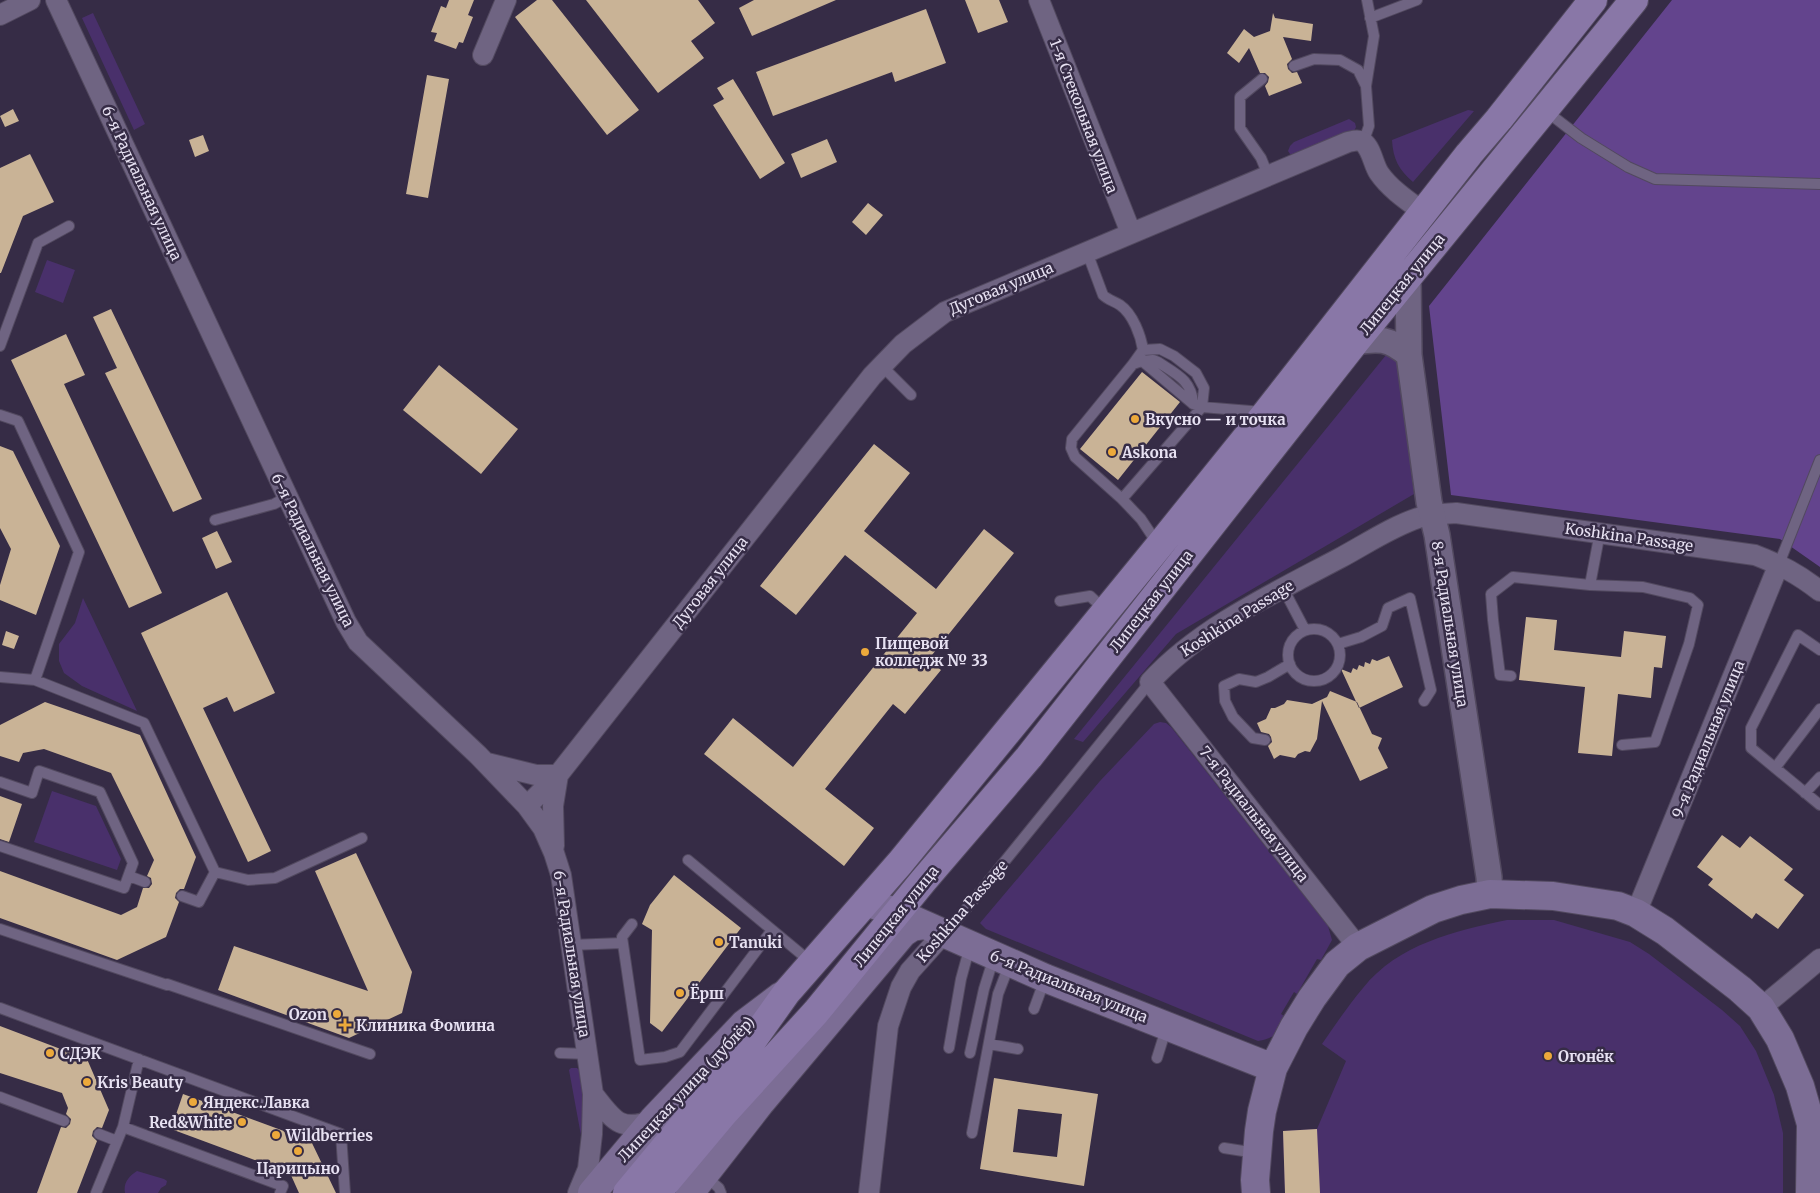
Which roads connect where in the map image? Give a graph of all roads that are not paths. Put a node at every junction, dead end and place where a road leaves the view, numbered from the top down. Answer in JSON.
{"nodes":[{"id":1,"x":30,"y":0,"type":"edge"},
{"id":2,"x":56,"y":0,"type":"edge"},
{"id":3,"x":506,"y":0,"type":"edge"},
{"id":4,"x":1039,"y":0,"type":"edge"},
{"id":5,"x":1367,"y":0,"type":"edge"},
{"id":6,"x":1417,"y":0,"type":"edge"},
{"id":7,"x":1593,"y":0,"type":"edge"},
{"id":8,"x":1634,"y":0,"type":"edge"},
{"id":9,"x":0,"y":15,"type":"edge"},
{"id":10,"x":1370,"y":18,"type":"junction"},
{"id":11,"x":483,"y":55,"type":"dead end"},
{"id":12,"x":1294,"y":66,"type":"dead end"},
{"id":13,"x":1262,"y":79,"type":"dead end"},
{"id":14,"x":1366,"y":86,"type":"junction"},
{"id":15,"x":1544,"y":109,"type":"junction"},
{"id":16,"x":1364,"y":143,"type":"junction"},
{"id":17,"x":1268,"y":175,"type":"junction"},
{"id":18,"x":1820,"y":184,"type":"edge"},
{"id":19,"x":1423,"y":212,"type":"junction"},
{"id":20,"x":69,"y":226,"type":"dead end"},
{"id":21,"x":1130,"y":233,"type":"junction"},
{"id":22,"x":1087,"y":252,"type":"junction"},
{"id":23,"x":1408,"y":276,"type":"junction"},
{"id":24,"x":1355,"y":342,"type":"junction"},
{"id":25,"x":0,"y":346,"type":"edge"},
{"id":26,"x":1143,"y":350,"type":"junction"},
{"id":27,"x":1409,"y":355,"type":"junction"},
{"id":28,"x":1137,"y":363,"type":"junction"},
{"id":29,"x":882,"y":366,"type":"junction"},
{"id":30,"x":911,"y":395,"type":"dead end"},
{"id":31,"x":1198,"y":405,"type":"junction"},
{"id":32,"x":1267,"y":412,"type":"junction"},
{"id":33,"x":0,"y":415,"type":"edge"},
{"id":34,"x":1820,"y":460,"type":"edge"},
{"id":35,"x":287,"y":497,"type":"junction"},
{"id":36,"x":1122,"y":499,"type":"junction"},
{"id":37,"x":1432,"y":514,"type":"junction"},
{"id":38,"x":215,"y":520,"type":"dead end"},
{"id":39,"x":1600,"y":532,"type":"junction"},
{"id":40,"x":1159,"y":546,"type":"junction"},
{"id":41,"x":1779,"y":564,"type":"junction"},
{"id":42,"x":1590,"y":585,"type":"junction"},
{"id":43,"x":1284,"y":588,"type":"junction"},
{"id":44,"x":1820,"y":591,"type":"edge"},
{"id":45,"x":1060,"y":601,"type":"dead end"},
{"id":46,"x":1106,"y":610,"type":"junction"},
{"id":47,"x":1305,"y":630,"type":"junction"},
{"id":48,"x":1338,"y":644,"type":"junction"},
{"id":49,"x":1820,"y":650,"type":"edge"},
{"id":50,"x":1290,"y":664,"type":"junction"},
{"id":51,"x":1511,"y":676,"type":"dead end"},
{"id":52,"x":0,"y":677,"type":"edge"},
{"id":53,"x":34,"y":680,"type":"junction"},
{"id":54,"x":1150,"y":682,"type":"junction"},
{"id":55,"x":1424,"y":702,"type":"dead end"},
{"id":56,"x":1820,"y":708,"type":"edge"},
{"id":57,"x":1265,"y":740,"type":"dead end"},
{"id":58,"x":1622,"y":745,"type":"dead end"},
{"id":59,"x":485,"y":762,"type":"junction"},
{"id":60,"x":1775,"y":768,"type":"junction"},
{"id":61,"x":558,"y":776,"type":"junction"},
{"id":62,"x":1820,"y":777,"type":"edge"},
{"id":63,"x":0,"y":782,"type":"edge"},
{"id":64,"x":1805,"y":792,"type":"junction"},
{"id":65,"x":1820,"y":805,"type":"edge"},
{"id":66,"x":527,"y":806,"type":"junction"},
{"id":67,"x":362,"y":838,"type":"dead end"},
{"id":68,"x":0,"y":846,"type":"edge"},
{"id":69,"x":554,"y":853,"type":"junction"},
{"id":70,"x":688,"y":860,"type":"dead end"},
{"id":71,"x":215,"y":872,"type":"junction"},
{"id":72,"x":128,"y":876,"type":"junction"},
{"id":73,"x":145,"y":882,"type":"dead end"},
{"id":74,"x":1490,"y":894,"type":"junction"},
{"id":75,"x":182,"y":896,"type":"dead end"},
{"id":76,"x":866,"y":902,"type":"junction"},
{"id":77,"x":898,"y":913,"type":"junction"},
{"id":78,"x":1636,"y":913,"type":"junction"},
{"id":79,"x":632,"y":924,"type":"dead end"},
{"id":80,"x":0,"y":929,"type":"edge"},
{"id":81,"x":935,"y":929,"type":"junction"},
{"id":82,"x":772,"y":930,"type":"junction"},
{"id":83,"x":622,"y":943,"type":"junction"},
{"id":84,"x":571,"y":945,"type":"junction"},
{"id":85,"x":1358,"y":947,"type":"junction"},
{"id":86,"x":991,"y":954,"type":"junction"},
{"id":87,"x":1820,"y":959,"type":"edge"},
{"id":88,"x":812,"y":963,"type":"junction"},
{"id":89,"x":1045,"y":978,"type":"junction"},
{"id":90,"x":787,"y":992,"type":"junction"},
{"id":91,"x":0,"y":1008,"type":"edge"},
{"id":92,"x":1761,"y":1008,"type":"junction"},
{"id":93,"x":1034,"y":1009,"type":"dead end"},
{"id":94,"x":816,"y":1012,"type":"junction"},
{"id":95,"x":1167,"y":1025,"type":"junction"},
{"id":96,"x":989,"y":1044,"type":"junction"},
{"id":97,"x":948,"y":1048,"type":"dead end"},
{"id":98,"x":1018,"y":1050,"type":"dead end"},
{"id":99,"x":560,"y":1053,"type":"dead end"},
{"id":100,"x":970,"y":1053,"type":"dead end"},
{"id":101,"x":370,"y":1054,"type":"dead end"},
{"id":102,"x":588,"y":1054,"type":"junction"},
{"id":103,"x":1157,"y":1058,"type":"dead end"},
{"id":104,"x":139,"y":1059,"type":"junction"},
{"id":105,"x":1273,"y":1068,"type":"junction"},
{"id":106,"x":593,"y":1094,"type":"junction"},
{"id":107,"x":0,"y":1097,"type":"edge"},
{"id":108,"x":761,"y":1102,"type":"junction"},
{"id":109,"x":653,"y":1120,"type":"junction"},
{"id":110,"x":64,"y":1121,"type":"dead end"},
{"id":111,"x":1815,"y":1124,"type":"edge"},
{"id":112,"x":123,"y":1127,"type":"junction"},
{"id":113,"x":972,"y":1132,"type":"dead end"},
{"id":114,"x":99,"y":1134,"type":"dead end"},
{"id":115,"x":117,"y":1141,"type":"junction"},
{"id":116,"x":1224,"y":1148,"type":"dead end"},
{"id":117,"x":1256,"y":1153,"type":"junction"},
{"id":118,"x":705,"y":1187,"type":"edge"},
{"id":119,"x":96,"y":1193,"type":"edge"},
{"id":120,"x":280,"y":1193,"type":"edge"},
{"id":121,"x":345,"y":1193,"type":"edge"},
{"id":122,"x":578,"y":1193,"type":"edge"},
{"id":123,"x":592,"y":1193,"type":"edge"},
{"id":124,"x":627,"y":1193,"type":"edge"},
{"id":125,"x":657,"y":1193,"type":"edge"},
{"id":126,"x":869,"y":1193,"type":"edge"},
{"id":127,"x":1256,"y":1193,"type":"edge"},
{"id":128,"x":1810,"y":1193,"type":"edge"}],
"edges":[{"from":1,"to":9,"type":"street"},
{"from":2,"to":35,"type":"street","name":"6-я Радиальная улица"},
{"from":3,"to":11,"type":"street"},
{"from":4,"to":21,"type":"street","name":"1-я Стекольная улица"},
{"from":5,"to":10,"type":"lane"},
{"from":6,"to":10,"type":"lane"},
{"from":7,"to":19,"type":"main road","name":"Липецкая улица"},
{"from":8,"to":15,"type":"main road","name":"Липецкая улица"},
{"from":10,"to":14,"type":"lane"},
{"from":12,"to":14,"type":"lane"},
{"from":13,"to":17,"type":"lane"},
{"from":14,"to":16,"type":"lane"},
{"from":15,"to":18,"type":"lane"},
{"from":15,"to":23,"type":"main road","name":"Липецкая улица"},
{"from":16,"to":17,"type":"street","name":"Дуговая улица"},
{"from":16,"to":19,"type":"street"},
{"from":17,"to":21,"type":"street","name":"Дуговая улица"},
{"from":19,"to":32,"type":"main road","name":"Липецкая улица"},
{"from":20,"to":25,"type":"lane"},
{"from":21,"to":22,"type":"street","name":"Дуговая улица"},
{"from":22,"to":26,"type":"lane"},
{"from":22,"to":29,"type":"street","name":"Дуговая улица"},
{"from":23,"to":24,"type":"main road","name":"Липецкая улица"},
{"from":23,"to":27,"type":"street","name":"8-я Радиальная улица"},
{"from":24,"to":27,"type":"street"},
{"from":24,"to":77,"type":"main road","name":"Липецкая улица"},
{"from":26,"to":28,"type":"lane"},
{"from":26,"to":31,"type":"lane"},
{"from":27,"to":37,"type":"street","name":"8-я Радиальная улица"},
{"from":28,"to":31,"type":"lane"},
{"from":28,"to":36,"type":"lane"},
{"from":29,"to":30,"type":"lane"},
{"from":29,"to":61,"type":"street","name":"Дуговая улица"},
{"from":31,"to":32,"type":"lane"},
{"from":31,"to":36,"type":"lane"},
{"from":32,"to":40,"type":"main road","name":"Липецкая улица"},
{"from":33,"to":53,"type":"lane"},
{"from":34,"to":41,"type":"lane"},
{"from":35,"to":38,"type":"lane"},
{"from":35,"to":59,"type":"street","name":"6-я Радиальная улица"},
{"from":36,"to":40,"type":"lane"},
{"from":37,"to":39,"type":"street","name":"Koshkina Passage"},
{"from":37,"to":43,"type":"street","name":"Koshkina Passage"},
{"from":37,"to":74,"type":"street","name":"8-я Радиальная улица"},
{"from":39,"to":41,"type":"street","name":"Koshkina Passage"},
{"from":39,"to":42,"type":"lane"},
{"from":40,"to":46,"type":"main road","name":"Липецкая улица"},
{"from":41,"to":44,"type":"street","name":"Koshkina Passage"},
{"from":41,"to":78,"type":"street","name":"9-я Радиальная улица"},
{"from":42,"to":51,"type":"lane"},
{"from":42,"to":58,"type":"lane"},
{"from":43,"to":47,"type":"lane"},
{"from":43,"to":54,"type":"street","name":"Koshkina Passage"},
{"from":45,"to":46,"type":"lane"},
{"from":46,"to":76,"type":"main road","name":"Липецкая улица"},
{"from":47,"to":48,"type":"lane"},
{"from":47,"to":50,"type":"lane"},
{"from":48,"to":50,"type":"lane"},
{"from":48,"to":55,"type":"lane"},
{"from":49,"to":60,"type":"lane"},
{"from":50,"to":57,"type":"lane"},
{"from":52,"to":53,"type":"lane"},
{"from":53,"to":71,"type":"lane"},
{"from":54,"to":81,"type":"lane","name":"Koshkina Passage"},
{"from":54,"to":85,"type":"street","name":"7-я Радиальная улица"},
{"from":56,"to":60,"type":"lane"},
{"from":59,"to":61,"type":"street"},
{"from":59,"to":66,"type":"street","name":"6-я Радиальная улица"},
{"from":60,"to":64,"type":"lane"},
{"from":61,"to":66,"type":"street","name":"Дуговая улица"},
{"from":61,"to":69,"type":"street","name":"Дуговая улица"},
{"from":62,"to":64,"type":"lane"},
{"from":63,"to":72,"type":"lane"},
{"from":64,"to":65,"type":"lane"},
{"from":66,"to":69,"type":"street","name":"6-я Радиальная улица"},
{"from":67,"to":71,"type":"lane"},
{"from":68,"to":72,"type":"lane"},
{"from":69,"to":84,"type":"street","name":"6-я Радиальная улица"},
{"from":70,"to":82,"type":"lane"},
{"from":71,"to":75,"type":"lane"},
{"from":72,"to":73,"type":"lane"},
{"from":74,"to":78,"type":"main road"},
{"from":74,"to":85,"type":"main road"},
{"from":76,"to":77,"type":"main road","name":"6-я Радиальная улица"},
{"from":76,"to":88,"type":"main road","name":"Липецкая улица"},
{"from":77,"to":81,"type":"main road","name":"6-я Радиальная улица"},
{"from":77,"to":94,"type":"main road","name":"Липецкая улица"},
{"from":78,"to":92,"type":"main road"},
{"from":79,"to":83,"type":"lane"},
{"from":80,"to":101,"type":"lane"},
{"from":81,"to":86,"type":"main road","name":"6-я Радиальная улица"},
{"from":81,"to":108,"type":"main road"},
{"from":81,"to":126,"type":"street","name":"Koshkina Passage"},
{"from":82,"to":83,"type":"lane"},
{"from":82,"to":88,"type":"lane"},
{"from":83,"to":84,"type":"lane"},
{"from":84,"to":102,"type":"street","name":"6-я Радиальная улица"},
{"from":85,"to":105,"type":"main road"},
{"from":86,"to":89,"type":"main road","name":"6-я Радиальная улица"},
{"from":86,"to":96,"type":"lane"},
{"from":86,"to":97,"type":"lane"},
{"from":86,"to":100,"type":"lane"},
{"from":87,"to":92,"type":"street"},
{"from":88,"to":90,"type":"main road","name":"Липецкая улица"},
{"from":89,"to":93,"type":"lane"},
{"from":89,"to":95,"type":"main road","name":"6-я Радиальная улица"},
{"from":90,"to":109,"type":"main road","name":"Липецкая улица (дублёр)"},
{"from":90,"to":124,"type":"main road","name":"Липецкая улица"},
{"from":91,"to":104,"type":"lane"},
{"from":92,"to":111,"type":"main road"},
{"from":94,"to":108,"type":"main road"},
{"from":94,"to":125,"type":"main road","name":"Липецкая улица"},
{"from":95,"to":103,"type":"lane"},
{"from":95,"to":105,"type":"main road","name":"6-я Радиальная улица"},
{"from":96,"to":98,"type":"lane"},
{"from":96,"to":113,"type":"lane"},
{"from":99,"to":102,"type":"lane"},
{"from":102,"to":106,"type":"street","name":"6-я Радиальная улица"},
{"from":104,"to":112,"type":"lane"},
{"from":104,"to":121,"type":"lane"},
{"from":105,"to":117,"type":"main road"},
{"from":106,"to":109,"type":"street"},
{"from":106,"to":122,"type":"street","name":"6-я Радиальная улица"},
{"from":107,"to":110,"type":"lane"},
{"from":108,"to":118,"type":"main road"},
{"from":109,"to":123,"type":"main road","name":"Липецкая улица (дублёр)"},
{"from":111,"to":128,"type":"main road"},
{"from":112,"to":115,"type":"lane"},
{"from":112,"to":120,"type":"lane"},
{"from":114,"to":115,"type":"lane"},
{"from":115,"to":119,"type":"lane"},
{"from":116,"to":117,"type":"lane"},
{"from":117,"to":127,"type":"main road"}]}
